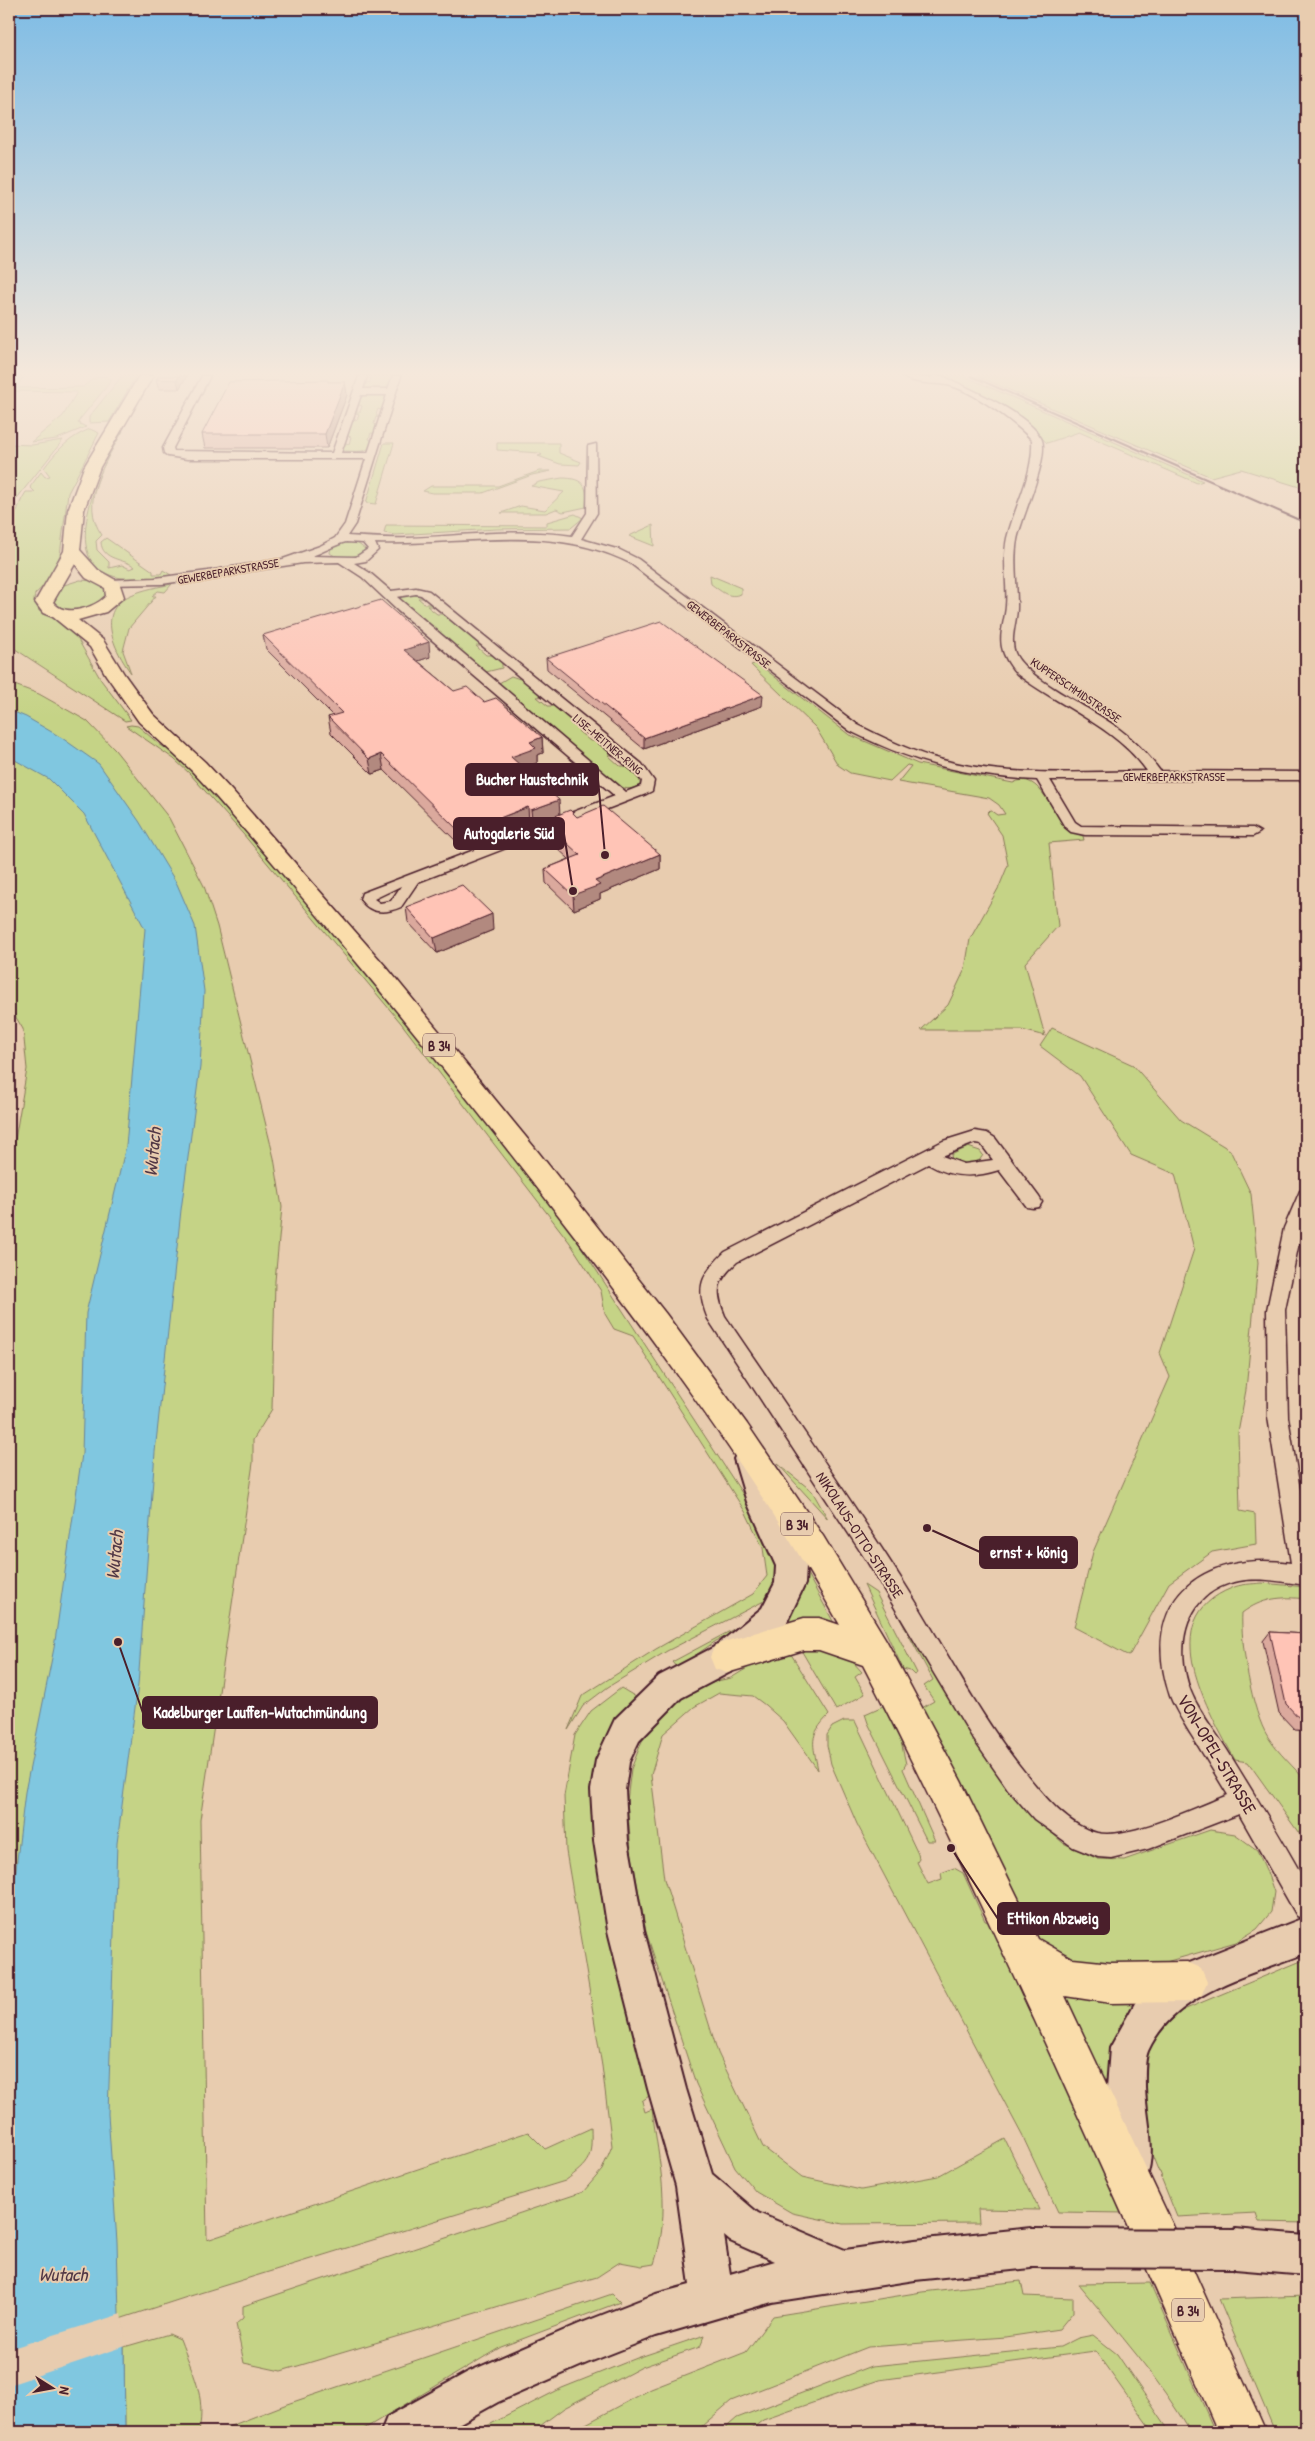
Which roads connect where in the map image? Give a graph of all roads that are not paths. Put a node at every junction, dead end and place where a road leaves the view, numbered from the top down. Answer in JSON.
{"nodes":[{"id":1,"x":83,"y":490,"type":"edge"},
{"id":2,"x":361,"y":490,"type":"edge"},
{"id":3,"x":592,"y":490,"type":"edge"},
{"id":4,"x":1028,"y":490,"type":"edge"},
{"id":5,"x":350,"y":524,"type":"junction"},
{"id":6,"x":338,"y":540,"type":"junction"},
{"id":7,"x":364,"y":540,"type":"junction"},
{"id":8,"x":575,"y":540,"type":"junction"},
{"id":9,"x":406,"y":541,"type":"junction"},
{"id":10,"x":72,"y":551,"type":"junction"},
{"id":11,"x":326,"y":553,"type":"junction"},
{"id":12,"x":369,"y":553,"type":"junction"},
{"id":13,"x":343,"y":561,"type":"junction"},
{"id":14,"x":366,"y":575,"type":"junction"},
{"id":15,"x":169,"y":580,"type":"junction"},
{"id":16,"x":104,"y":581,"type":"junction"},
{"id":17,"x":53,"y":586,"type":"junction"},
{"id":18,"x":389,"y":595,"type":"junction"},
{"id":19,"x":108,"y":604,"type":"junction"},
{"id":20,"x":58,"y":613,"type":"junction"},
{"id":21,"x":97,"y":644,"type":"junction"},
{"id":22,"x":516,"y":669,"type":"junction"},
{"id":23,"x":486,"y":680,"type":"junction"},
{"id":24,"x":1156,"y":775,"type":"junction"},
{"id":25,"x":1306,"y":776,"type":"edge"},
{"id":26,"x":1042,"y":777,"type":"junction"},
{"id":27,"x":624,"y":797,"type":"junction"},
{"id":28,"x":1253,"y":832,"type":"dead end"},
{"id":29,"x":413,"y":879,"type":"dead end"},
{"id":30,"x":928,"y":1156,"type":"junction"},
{"id":31,"x":1003,"y":1163,"type":"junction"},
{"id":32,"x":1306,"y":1196,"type":"edge"},
{"id":33,"x":1033,"y":1202,"type":"dead end"},
{"id":34,"x":743,"y":1442,"type":"junction"},
{"id":35,"x":1305,"y":1575,"type":"edge"},
{"id":36,"x":727,"y":1657,"type":"junction"},
{"id":37,"x":881,"y":1666,"type":"junction"},
{"id":38,"x":1244,"y":1800,"type":"junction"},
{"id":39,"x":1306,"y":1907,"type":"edge"},
{"id":40,"x":1306,"y":1935,"type":"edge"},
{"id":41,"x":1024,"y":1953,"type":"junction"},
{"id":42,"x":1187,"y":1982,"type":"junction"},
{"id":43,"x":696,"y":2186,"type":"junction"},
{"id":44,"x":1134,"y":2187,"type":"junction"},
{"id":45,"x":1306,"y":2255,"type":"edge"},
{"id":46,"x":843,"y":2270,"type":"junction"},
{"id":47,"x":713,"y":2299,"type":"junction"},
{"id":48,"x":402,"y":2432,"type":"edge"},
{"id":49,"x":1242,"y":2432,"type":"edge"}],
"edges":[{"from":1,"to":10,"type":"main road","number":"B 34"},
{"from":2,"to":5,"type":"street"},
{"from":3,"to":8,"type":"street"},
{"from":4,"to":24,"type":"street","name":"KUPFERSCHMIDSTRASSE"},
{"from":5,"to":6,"type":"street"},
{"from":5,"to":7,"type":"street"},
{"from":6,"to":7,"type":"street","name":"GEWERBEPARKSTRASSE"},
{"from":6,"to":11,"type":"street","name":"GEWERBEPARKSTRASSE"},
{"from":7,"to":9,"type":"street","name":"GEWERBEPARKSTRASSE"},
{"from":7,"to":12,"type":"street"},
{"from":8,"to":9,"type":"street","name":"GEWERBEPARKSTRASSE"},
{"from":8,"to":26,"type":"street","name":"GEWERBEPARKSTRASSE"},
{"from":9,"to":12,"type":"street","name":"GEWERBEPARKSTRASSE"},
{"from":10,"to":16,"type":"main road"},
{"from":10,"to":17,"type":"main road","number":"B 34"},
{"from":11,"to":13,"type":"street","name":"GEWERBEPARKSTRASSE"},
{"from":11,"to":15,"type":"street","name":"GEWERBEPARKSTRASSE"},
{"from":12,"to":13,"type":"street","name":"GEWERBEPARKSTRASSE"},
{"from":12,"to":14,"type":"street"},
{"from":13,"to":14,"type":"street"},
{"from":14,"to":18,"type":"street"},
{"from":15,"to":16,"type":"street","name":"GEWERBEPARKSTRASSE"},
{"from":15,"to":19,"type":"street","name":"GEWERBEPARKSTRASSE"},
{"from":16,"to":17,"type":"main road"},
{"from":16,"to":19,"type":"main road"},
{"from":17,"to":20,"type":"main road","number":"B 34"},
{"from":18,"to":22,"type":"street","name":"LISE-MEITNER-RING"},
{"from":18,"to":23,"type":"street"},
{"from":19,"to":20,"type":"main road"},
{"from":19,"to":21,"type":"main road"},
{"from":20,"to":21,"type":"main road","number":"B 34"},
{"from":21,"to":34,"type":"main road","number":"B 34"},
{"from":22,"to":23,"type":"street"},
{"from":22,"to":27,"type":"street","name":"LISE-MEITNER-RING"},
{"from":23,"to":27,"type":"street"},
{"from":24,"to":25,"type":"street","name":"GEWERBEPARKSTRASSE"},
{"from":24,"to":26,"type":"street","name":"GEWERBEPARKSTRASSE"},
{"from":26,"to":28,"type":"street"},
{"from":27,"to":29,"type":"street"},
{"from":30,"to":31,"type":"street"},
{"from":30,"to":31,"type":"street","name":"NIKOLAUS-OTTO-STRASSE"},
{"from":30,"to":38,"type":"street","name":"NIKOLAUS-OTTO-STRASSE"},
{"from":31,"to":33,"type":"street","name":"NIKOLAUS-OTTO-STRASSE"},
{"from":32,"to":35,"type":"street"},
{"from":34,"to":36,"type":"main road"},
{"from":34,"to":37,"type":"main road","number":"B 34"},
{"from":35,"to":38,"type":"street","name":"VON-OPEL-STRASSE"},
{"from":36,"to":37,"type":"main road"},
{"from":36,"to":43,"type":"main road"},
{"from":37,"to":41,"type":"main road","number":"B 34"},
{"from":38,"to":39,"type":"street","name":"VON-OPEL-STRASSE"},
{"from":40,"to":42,"type":"main road"},
{"from":41,"to":42,"type":"main road"},
{"from":41,"to":44,"type":"main road","number":"B 34"},
{"from":42,"to":44,"type":"main road"},
{"from":43,"to":46,"type":"main road"},
{"from":43,"to":47,"type":"main road"},
{"from":44,"to":49,"type":"main road","number":"B 34"},
{"from":45,"to":46,"type":"main road","bridge":true},
{"from":46,"to":47,"type":"main road"},
{"from":47,"to":48,"type":"main road"}]}
